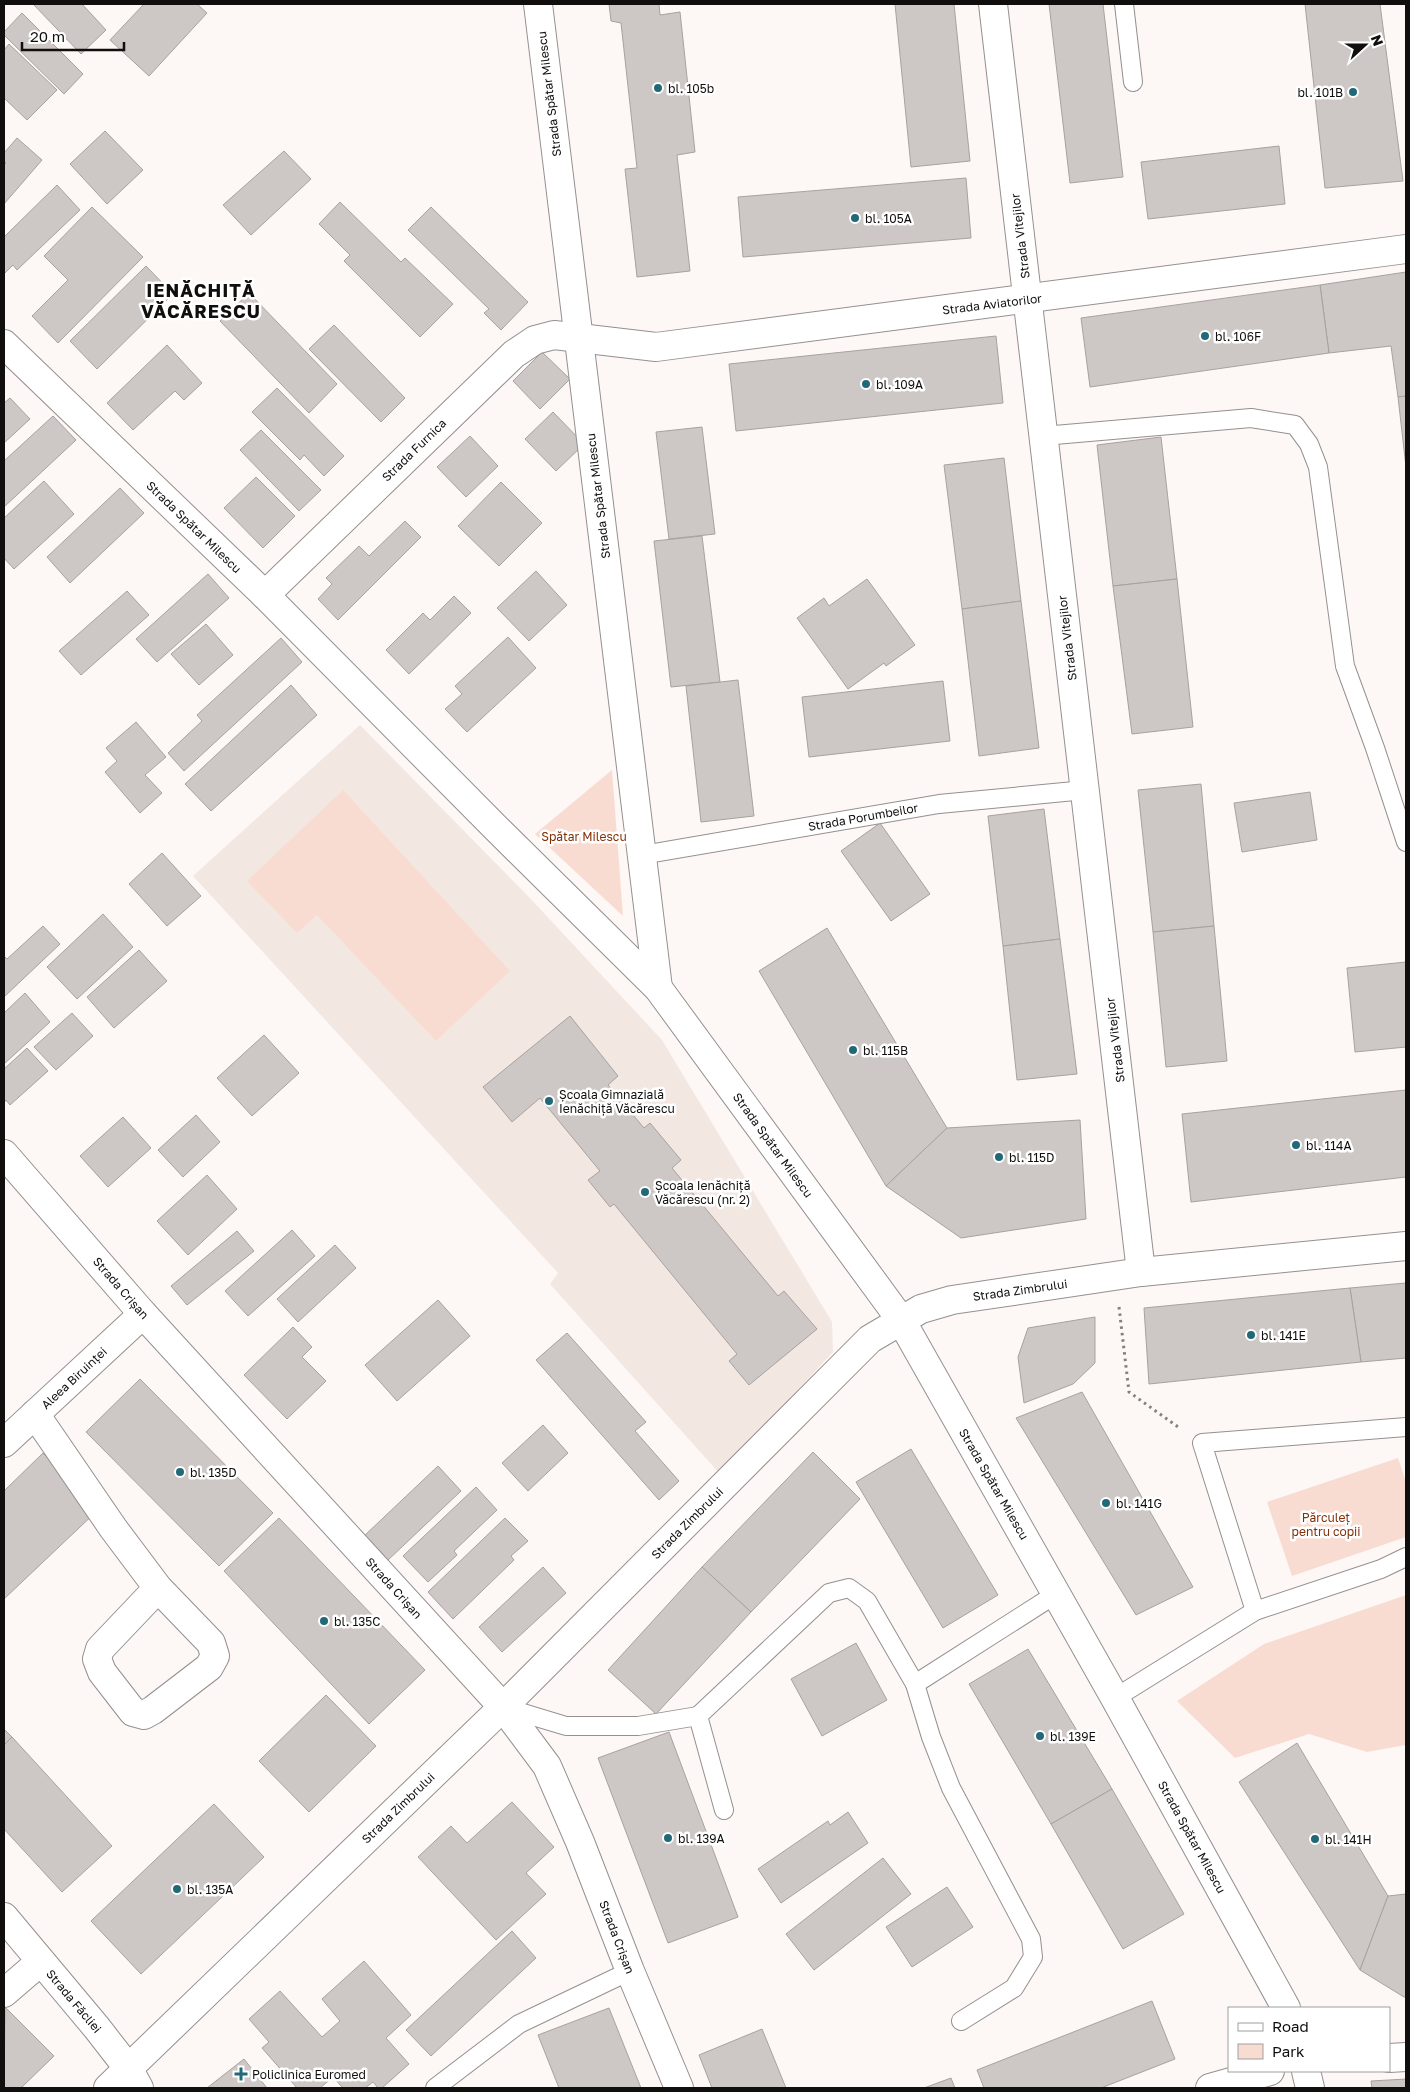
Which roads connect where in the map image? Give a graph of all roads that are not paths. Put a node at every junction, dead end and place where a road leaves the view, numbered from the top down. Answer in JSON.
{"nodes":[{"id":1,"x":538,"y":4,"type":"edge"},
{"id":2,"x":993,"y":4,"type":"edge"},
{"id":3,"x":1124,"y":4,"type":"edge"},
{"id":4,"x":1133,"y":82,"type":"dead end"},
{"id":5,"x":1406,"y":249,"type":"edge"},
{"id":6,"x":1028,"y":300,"type":"junction"},
{"id":7,"x":578,"y":337,"type":"junction"},
{"id":8,"x":4,"y":344,"type":"edge"},
{"id":9,"x":1043,"y":436,"type":"junction"},
{"id":10,"x":264,"y":595,"type":"junction"},
{"id":11,"x":1085,"y":790,"type":"junction"},
{"id":12,"x":1406,"y":842,"type":"edge"},
{"id":13,"x":642,"y":855,"type":"junction"},
{"id":14,"x":658,"y":988,"type":"junction"},
{"id":15,"x":4,"y":1154,"type":"edge"},
{"id":16,"x":1406,"y":1246,"type":"edge"},
{"id":17,"x":1128,"y":1274,"type":"junction"},
{"id":18,"x":143,"y":1314,"type":"junction"},
{"id":19,"x":901,"y":1320,"type":"junction"},
{"id":20,"x":35,"y":1414,"type":"junction"},
{"id":21,"x":1406,"y":1427,"type":"edge"},
{"id":22,"x":4,"y":1443,"type":"edge"},
{"id":23,"x":1406,"y":1557,"type":"edge"},
{"id":24,"x":158,"y":1588,"type":"junction"},
{"id":25,"x":1056,"y":1594,"type":"junction"},
{"id":26,"x":1255,"y":1611,"type":"junction"},
{"id":27,"x":915,"y":1684,"type":"junction"},
{"id":28,"x":1115,"y":1698,"type":"junction"},
{"id":29,"x":503,"y":1707,"type":"junction"},
{"id":30,"x":698,"y":1716,"type":"junction"},
{"id":31,"x":724,"y":1810,"type":"dead end"},
{"id":32,"x":4,"y":1918,"type":"edge"},
{"id":33,"x":40,"y":1962,"type":"junction"},
{"id":34,"x":630,"y":1971,"type":"junction"},
{"id":35,"x":4,"y":1993,"type":"edge"},
{"id":36,"x":1285,"y":2007,"type":"edge"},
{"id":37,"x":961,"y":2021,"type":"dead end"},
{"id":38,"x":1406,"y":2057,"type":"edge"},
{"id":39,"x":1390,"y":2058,"type":"edge"},
{"id":40,"x":1266,"y":2072,"type":"edge"},
{"id":41,"x":1306,"y":2072,"type":"edge"},
{"id":42,"x":134,"y":2078,"type":"edge"},
{"id":43,"x":108,"y":2088,"type":"edge"},
{"id":44,"x":435,"y":2088,"type":"edge"},
{"id":45,"x":679,"y":2088,"type":"edge"},
{"id":46,"x":1210,"y":2088,"type":"edge"},
{"id":47,"x":1310,"y":2088,"type":"edge"}],
"edges":[{"from":1,"to":7,"type":"street","name":"Strada Spătar Milescu"},
{"from":2,"to":6,"type":"street","name":"Strada Vitejilor"},
{"from":3,"to":4,"type":"lane"},
{"from":5,"to":6,"type":"street","name":"Strada Aviatorilor"},
{"from":6,"to":7,"type":"street","name":"Strada Aviatorilor"},
{"from":6,"to":9,"type":"street","name":"Strada Vitejilor"},
{"from":7,"to":10,"type":"street","name":"Strada Furnica"},
{"from":7,"to":13,"type":"street","name":"Strada Spătar Milescu"},
{"from":8,"to":10,"type":"street","name":"Strada Spătar Milescu"},
{"from":9,"to":11,"type":"street","name":"Strada Vitejilor"},
{"from":9,"to":12,"type":"lane"},
{"from":10,"to":14,"type":"street","name":"Strada Spătar Milescu"},
{"from":11,"to":13,"type":"lane","name":"Strada Porumbeilor"},
{"from":11,"to":17,"type":"street","name":"Strada Vitejilor"},
{"from":13,"to":14,"type":"street","name":"Strada Spătar Milescu"},
{"from":14,"to":19,"type":"street","name":"Strada Spătar Milescu"},
{"from":15,"to":18,"type":"street","name":"Strada Crișan"},
{"from":16,"to":17,"type":"street","name":"Strada Zimbrului"},
{"from":17,"to":19,"type":"street","name":"Strada Zimbrului"},
{"from":18,"to":20,"type":"street","name":"Aleea Biruinței"},
{"from":18,"to":29,"type":"street","name":"Strada Crișan"},
{"from":19,"to":25,"type":"street","name":"Strada Spătar Milescu"},
{"from":19,"to":29,"type":"street","name":"Strada Zimbrului"},
{"from":20,"to":22,"type":"street","name":"Aleea Biruinței"},
{"from":20,"to":24,"type":"street"},
{"from":21,"to":26,"type":"lane"},
{"from":23,"to":26,"type":"lane"},
{"from":24,"to":24,"type":"street"},
{"from":25,"to":27,"type":"lane"},
{"from":25,"to":28,"type":"street","name":"Strada Spătar Milescu"},
{"from":26,"to":28,"type":"lane"},
{"from":27,"to":30,"type":"lane"},
{"from":27,"to":37,"type":"lane"},
{"from":28,"to":36,"type":"street","name":"Strada Spătar Milescu"},
{"from":29,"to":30,"type":"lane"},
{"from":29,"to":34,"type":"street","name":"Strada Crișan"},
{"from":29,"to":42,"type":"street","name":"Strada Zimbrului"},
{"from":30,"to":31,"type":"lane"},
{"from":32,"to":33,"type":"street","name":"Strada Făcliei"},
{"from":33,"to":35,"type":"street"},
{"from":33,"to":42,"type":"street","name":"Strada Făcliei"},
{"from":34,"to":44,"type":"lane"},
{"from":34,"to":45,"type":"street","name":"Strada Crișan"},
{"from":38,"to":39,"type":"street"},
{"from":40,"to":46,"type":"street"},
{"from":41,"to":47,"type":"street"},
{"from":42,"to":43,"type":"street","name":"Strada Zimbrului"}]}
